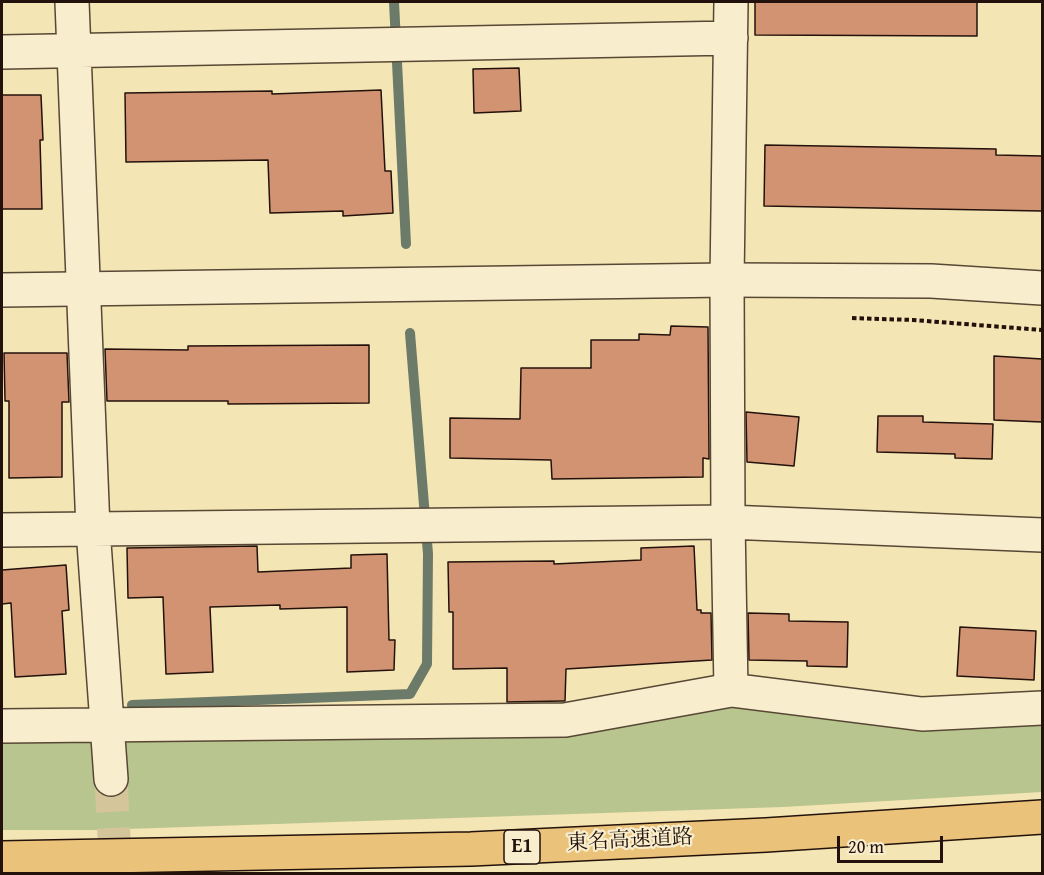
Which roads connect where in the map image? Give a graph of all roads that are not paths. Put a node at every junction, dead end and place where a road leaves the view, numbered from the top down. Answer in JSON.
{"nodes":[{"id":1,"x":72,"y":2,"type":"edge"},
{"id":2,"x":731,"y":2,"type":"edge"},
{"id":3,"x":730,"y":38,"type":"junction"},
{"id":4,"x":2,"y":52,"type":"edge"},
{"id":5,"x":75,"y":52,"type":"junction"},
{"id":6,"x":727,"y":280,"type":"junction"},
{"id":7,"x":1042,"y":288,"type":"edge"},
{"id":8,"x":2,"y":290,"type":"edge"},
{"id":9,"x":84,"y":290,"type":"junction"},
{"id":10,"x":728,"y":522,"type":"junction"},
{"id":11,"x":93,"y":529,"type":"junction"},
{"id":12,"x":2,"y":530,"type":"edge"},
{"id":13,"x":1042,"y":535,"type":"edge"},
{"id":14,"x":731,"y":690,"type":"junction"},
{"id":15,"x":1042,"y":708,"type":"edge"},
{"id":16,"x":106,"y":725,"type":"junction"},
{"id":17,"x":2,"y":726,"type":"edge"},
{"id":18,"x":111,"y":780,"type":"tunnel mouth"},
{"id":19,"x":1042,"y":817,"type":"edge"},
{"id":20,"x":2,"y":858,"type":"edge"}],
"edges":[{"from":1,"to":5,"type":"street"},
{"from":2,"to":3,"type":"street"},
{"from":3,"to":5,"type":"street"},
{"from":3,"to":6,"type":"street"},
{"from":4,"to":5,"type":"street"},
{"from":5,"to":9,"type":"street"},
{"from":6,"to":7,"type":"street"},
{"from":6,"to":9,"type":"street"},
{"from":6,"to":10,"type":"street"},
{"from":8,"to":9,"type":"street"},
{"from":9,"to":11,"type":"street"},
{"from":10,"to":11,"type":"street"},
{"from":10,"to":13,"type":"street"},
{"from":10,"to":14,"type":"street"},
{"from":11,"to":12,"type":"street"},
{"from":11,"to":16,"type":"street"},
{"from":14,"to":15,"type":"street"},
{"from":14,"to":16,"type":"street"},
{"from":16,"to":17,"type":"street"},
{"from":16,"to":18,"type":"street"},
{"from":19,"to":20,"type":"highway","name":"東名高速道路","number":"E1"}]}
